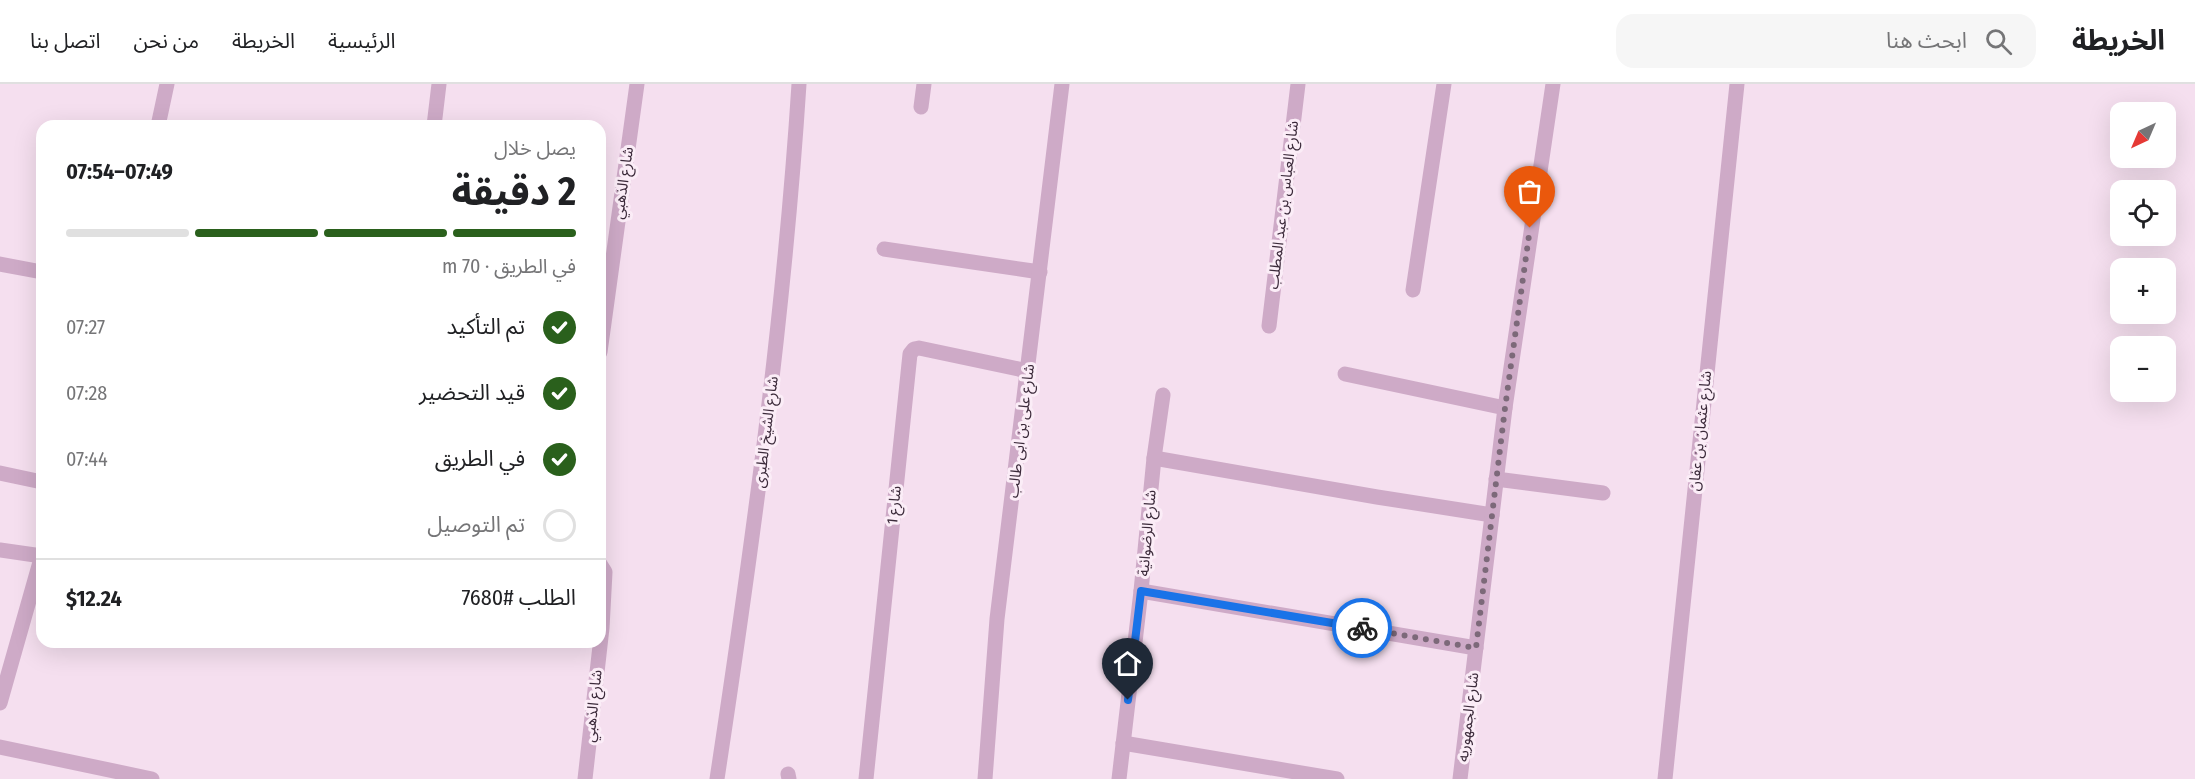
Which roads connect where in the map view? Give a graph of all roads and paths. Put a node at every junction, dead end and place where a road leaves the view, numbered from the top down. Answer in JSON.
{"nodes":[{"id":1,"x":167,"y":84,"type":"edge"},
{"id":2,"x":439,"y":84,"type":"edge"},
{"id":3,"x":637,"y":84,"type":"edge"},
{"id":4,"x":799,"y":84,"type":"edge"},
{"id":5,"x":924,"y":84,"type":"edge"},
{"id":6,"x":1062,"y":84,"type":"edge"},
{"id":7,"x":1298,"y":84,"type":"edge"},
{"id":8,"x":1444,"y":84,"type":"edge"},
{"id":9,"x":1552,"y":84,"type":"edge"},
{"id":10,"x":1737,"y":84,"type":"edge"},
{"id":11,"x":921,"y":107,"type":"dead end"},
{"id":12,"x":159,"y":120,"type":"edge"},
{"id":13,"x":435,"y":120,"type":"edge"},
{"id":14,"x":885,"y":249,"type":"dead end"},
{"id":15,"x":0,"y":264,"type":"edge"},
{"id":16,"x":36,"y":271,"type":"edge"},
{"id":17,"x":1040,"y":272,"type":"junction"},
{"id":18,"x":1413,"y":290,"type":"dead end"},
{"id":19,"x":606,"y":309,"type":"edge"},
{"id":20,"x":1269,"y":326,"type":"dead end"},
{"id":21,"x":1028,"y":371,"type":"junction"},
{"id":22,"x":1345,"y":374,"type":"dead end"},
{"id":23,"x":1163,"y":395,"type":"dead end"},
{"id":24,"x":1505,"y":408,"type":"junction"},
{"id":25,"x":1154,"y":458,"type":"junction"},
{"id":26,"x":0,"y":473,"type":"edge"},
{"id":27,"x":1496,"y":479,"type":"junction"},
{"id":28,"x":36,"y":481,"type":"edge"},
{"id":29,"x":1603,"y":493,"type":"dead end"},
{"id":30,"x":1492,"y":515,"type":"junction"},
{"id":31,"x":0,"y":550,"type":"edge"},
{"id":32,"x":36,"y":555,"type":"edge"},
{"id":33,"x":36,"y":577,"type":"edge"},
{"id":34,"x":1141,"y":591,"type":"junction"},
{"id":35,"x":599,"y":648,"type":"edge"},
{"id":36,"x":1476,"y":648,"type":"junction"},
{"id":37,"x":0,"y":703,"type":"edge"},
{"id":38,"x":1123,"y":743,"type":"junction"},
{"id":39,"x":0,"y":747,"type":"edge"},
{"id":40,"x":152,"y":779,"type":"edge"},
{"id":41,"x":585,"y":779,"type":"edge"},
{"id":42,"x":717,"y":779,"type":"edge"},
{"id":43,"x":866,"y":779,"type":"edge"},
{"id":44,"x":985,"y":779,"type":"edge"},
{"id":45,"x":1119,"y":779,"type":"edge"},
{"id":46,"x":1337,"y":779,"type":"edge"},
{"id":47,"x":1460,"y":779,"type":"edge"},
{"id":48,"x":1665,"y":779,"type":"edge"}],
"edges":[{"from":1,"to":12,"type":"street"},
{"from":2,"to":13,"type":"street"},
{"from":3,"to":19,"type":"street","name":"شارع الذهبي"},
{"from":4,"to":42,"type":"street","name":"شارع الشيخ الطبرى"},
{"from":5,"to":11,"type":"street"},
{"from":6,"to":17,"type":"street","name":"شارع على بن ابى طالب"},
{"from":7,"to":20,"type":"street","name":"شارع العباس بن عبد المطلب"},
{"from":8,"to":18,"type":"street"},
{"from":9,"to":24,"type":"street","name":"شارع الجمهوريه"},
{"from":10,"to":48,"type":"street","name":"شارع عثمان بن عفان"},
{"from":14,"to":17,"type":"street"},
{"from":15,"to":16,"type":"street"},
{"from":17,"to":21,"type":"street","name":"شارع على بن ابى طالب"},
{"from":21,"to":43,"type":"street","name":"شارع 1"},
{"from":21,"to":44,"type":"street","name":"شارع على بن ابى طالب"},
{"from":22,"to":24,"type":"street"},
{"from":23,"to":25,"type":"street","name":"شارع الرضوانية"},
{"from":24,"to":27,"type":"street","name":"شارع الجمهوريه"},
{"from":25,"to":30,"type":"street"},
{"from":25,"to":34,"type":"street","name":"شارع الرضوانية"},
{"from":26,"to":28,"type":"street"},
{"from":27,"to":29,"type":"street"},
{"from":27,"to":30,"type":"street","name":"شارع الجمهوريه"},
{"from":30,"to":36,"type":"street","name":"شارع الجمهوريه"},
{"from":31,"to":32,"type":"street"},
{"from":33,"to":37,"type":"street"},
{"from":34,"to":36,"type":"street"},
{"from":34,"to":38,"type":"street","name":"شارع الرضوانية"},
{"from":35,"to":41,"type":"street","name":"شارع الذهبي"},
{"from":36,"to":47,"type":"street","name":"شارع الجمهوريه"},
{"from":38,"to":45,"type":"street","name":"شارع الرضوانية"},
{"from":38,"to":46,"type":"street"},
{"from":39,"to":40,"type":"street"}]}
